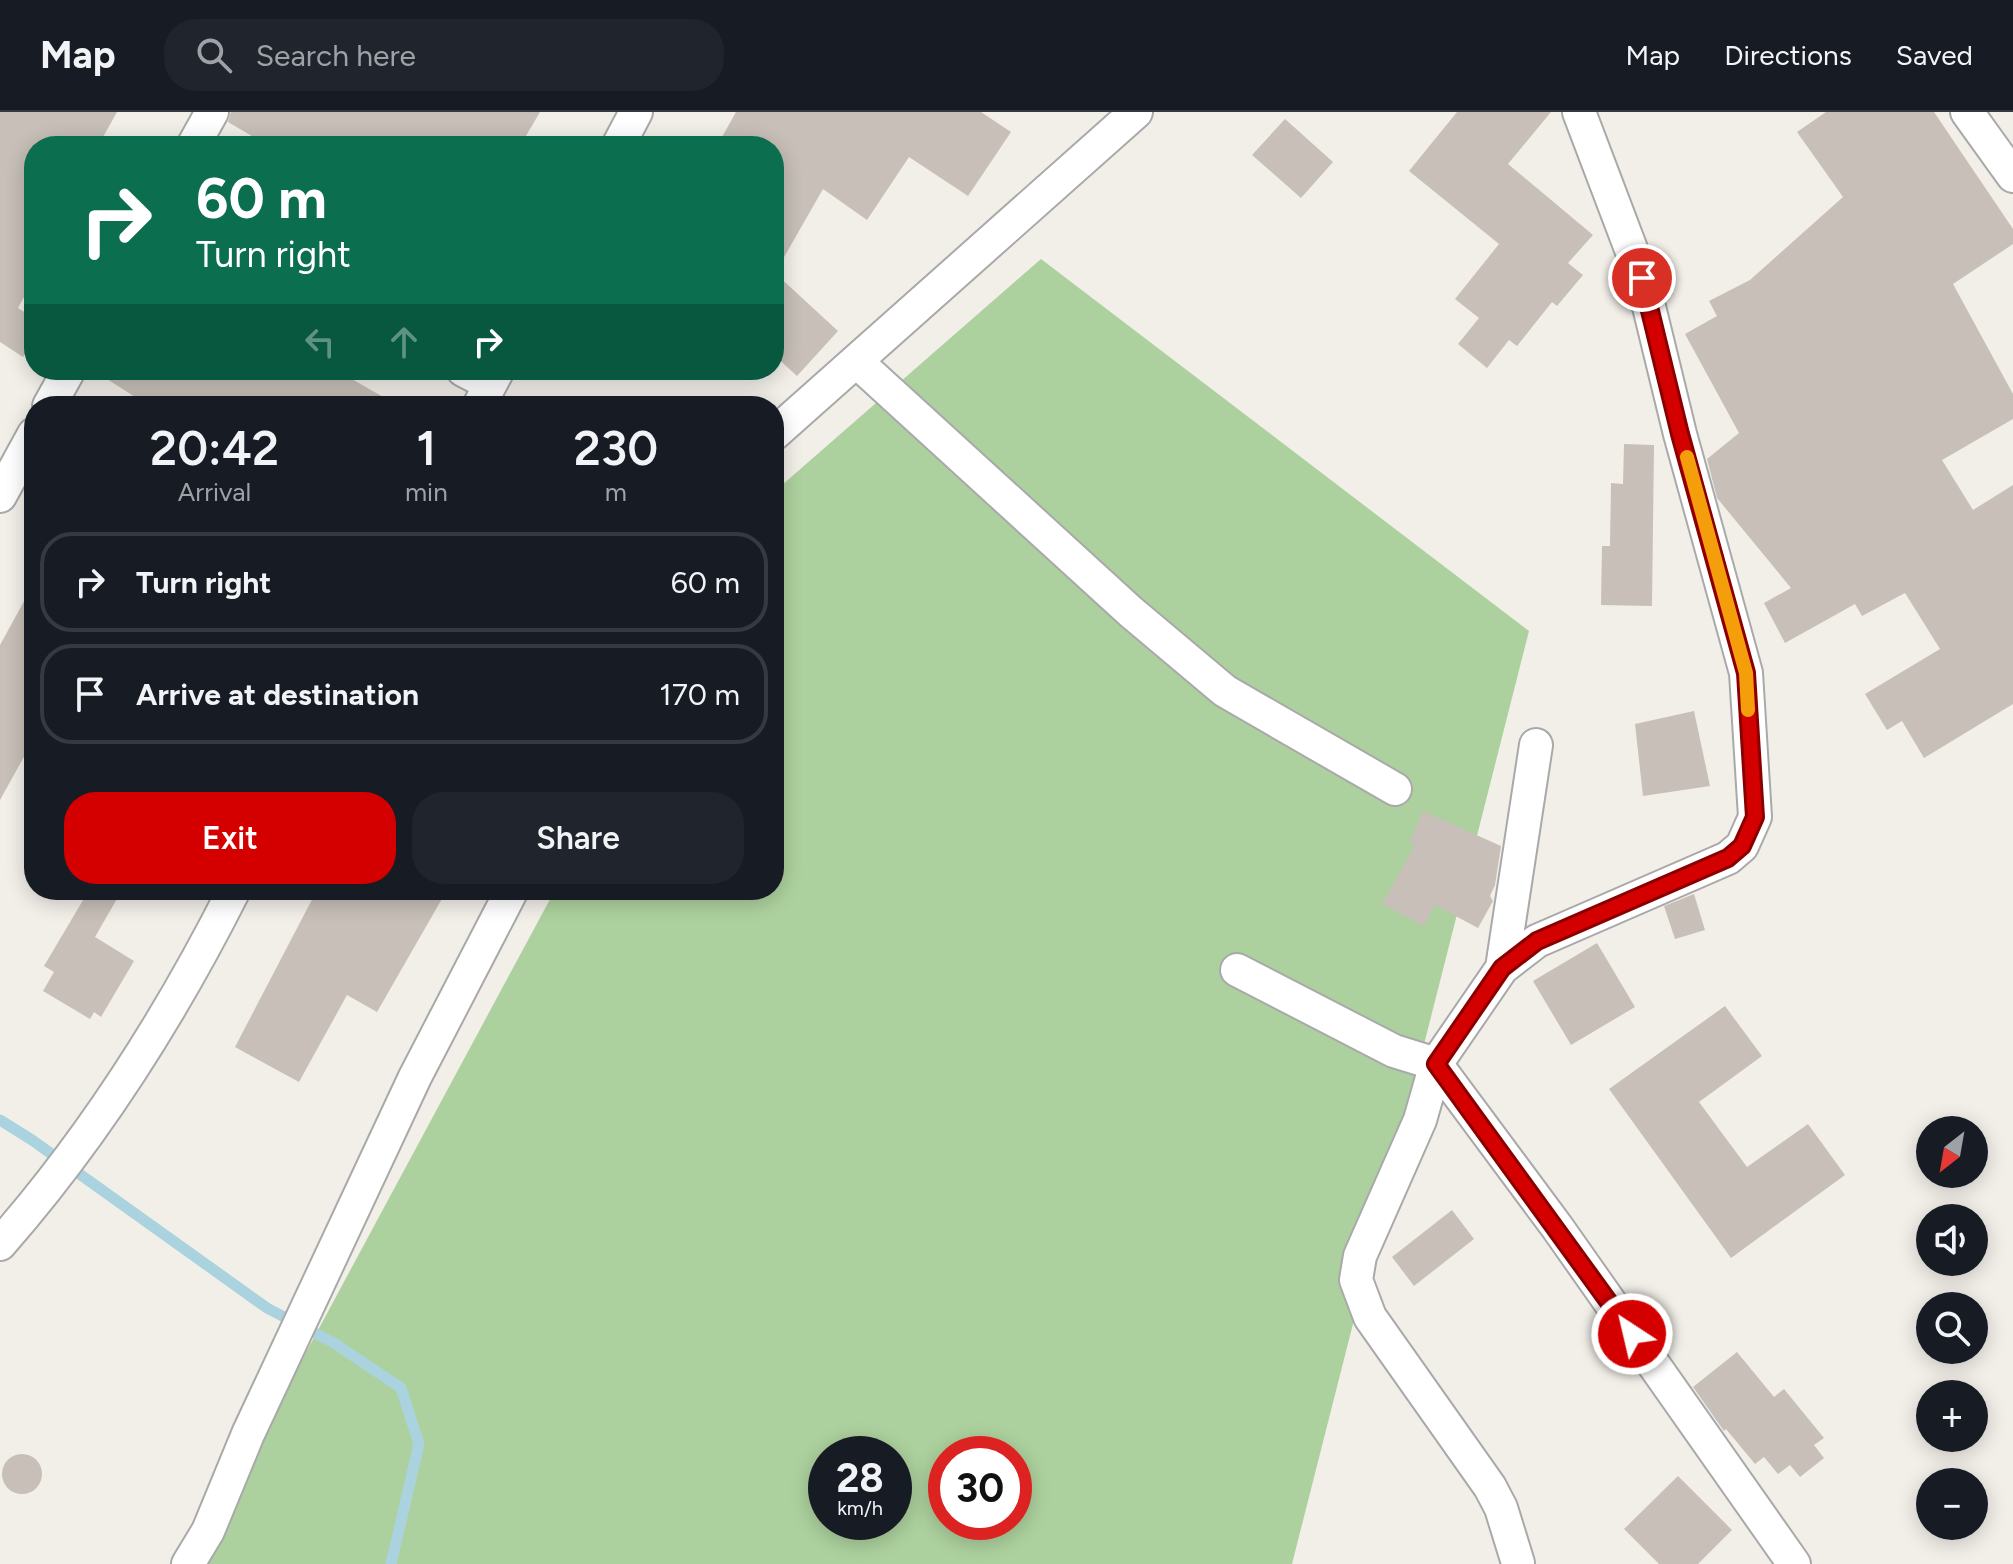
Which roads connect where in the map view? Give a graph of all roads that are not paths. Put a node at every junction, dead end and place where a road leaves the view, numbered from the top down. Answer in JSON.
{"nodes":[{"id":1,"x":212,"y":112,"type":"edge"},
{"id":2,"x":636,"y":112,"type":"edge"},
{"id":3,"x":1136,"y":112,"type":"edge"},
{"id":4,"x":1579,"y":112,"type":"edge"},
{"id":5,"x":1967,"y":112,"type":"edge"},
{"id":6,"x":199,"y":136,"type":"edge"},
{"id":7,"x":623,"y":136,"type":"edge"},
{"id":8,"x":2013,"y":176,"type":"edge"},
{"id":9,"x":856,"y":361,"type":"junction"},
{"id":10,"x":784,"y":425,"type":"edge"},
{"id":11,"x":24,"y":452,"type":"edge"},
{"id":12,"x":0,"y":496,"type":"edge"},
{"id":13,"x":1536,"y":745,"type":"dead end"},
{"id":14,"x":1395,"y":789,"type":"dead end"},
{"id":15,"x":228,"y":900,"type":"edge"},
{"id":16,"x":507,"y":900,"type":"edge"},
{"id":17,"x":1502,"y":968,"type":"junction"},
{"id":18,"x":1237,"y":970,"type":"dead end"},
{"id":19,"x":1436,"y":1064,"type":"junction"},
{"id":20,"x":0,"y":1244,"type":"edge"},
{"id":21,"x":1518,"y":1563,"type":"edge"},
{"id":22,"x":188,"y":1564,"type":"edge"},
{"id":23,"x":1794,"y":1564,"type":"edge"}],
"edges":[{"from":1,"to":6,"type":"street"},
{"from":2,"to":7,"type":"street"},
{"from":3,"to":9,"type":"street"},
{"from":4,"to":17,"type":"street"},
{"from":5,"to":8,"type":"street"},
{"from":9,"to":10,"type":"street"},
{"from":9,"to":14,"type":"street"},
{"from":11,"to":12,"type":"street"},
{"from":13,"to":17,"type":"street"},
{"from":15,"to":20,"type":"street"},
{"from":16,"to":22,"type":"street"},
{"from":17,"to":19,"type":"street"},
{"from":18,"to":19,"type":"street"},
{"from":19,"to":21,"type":"street"},
{"from":19,"to":23,"type":"street"}]}
